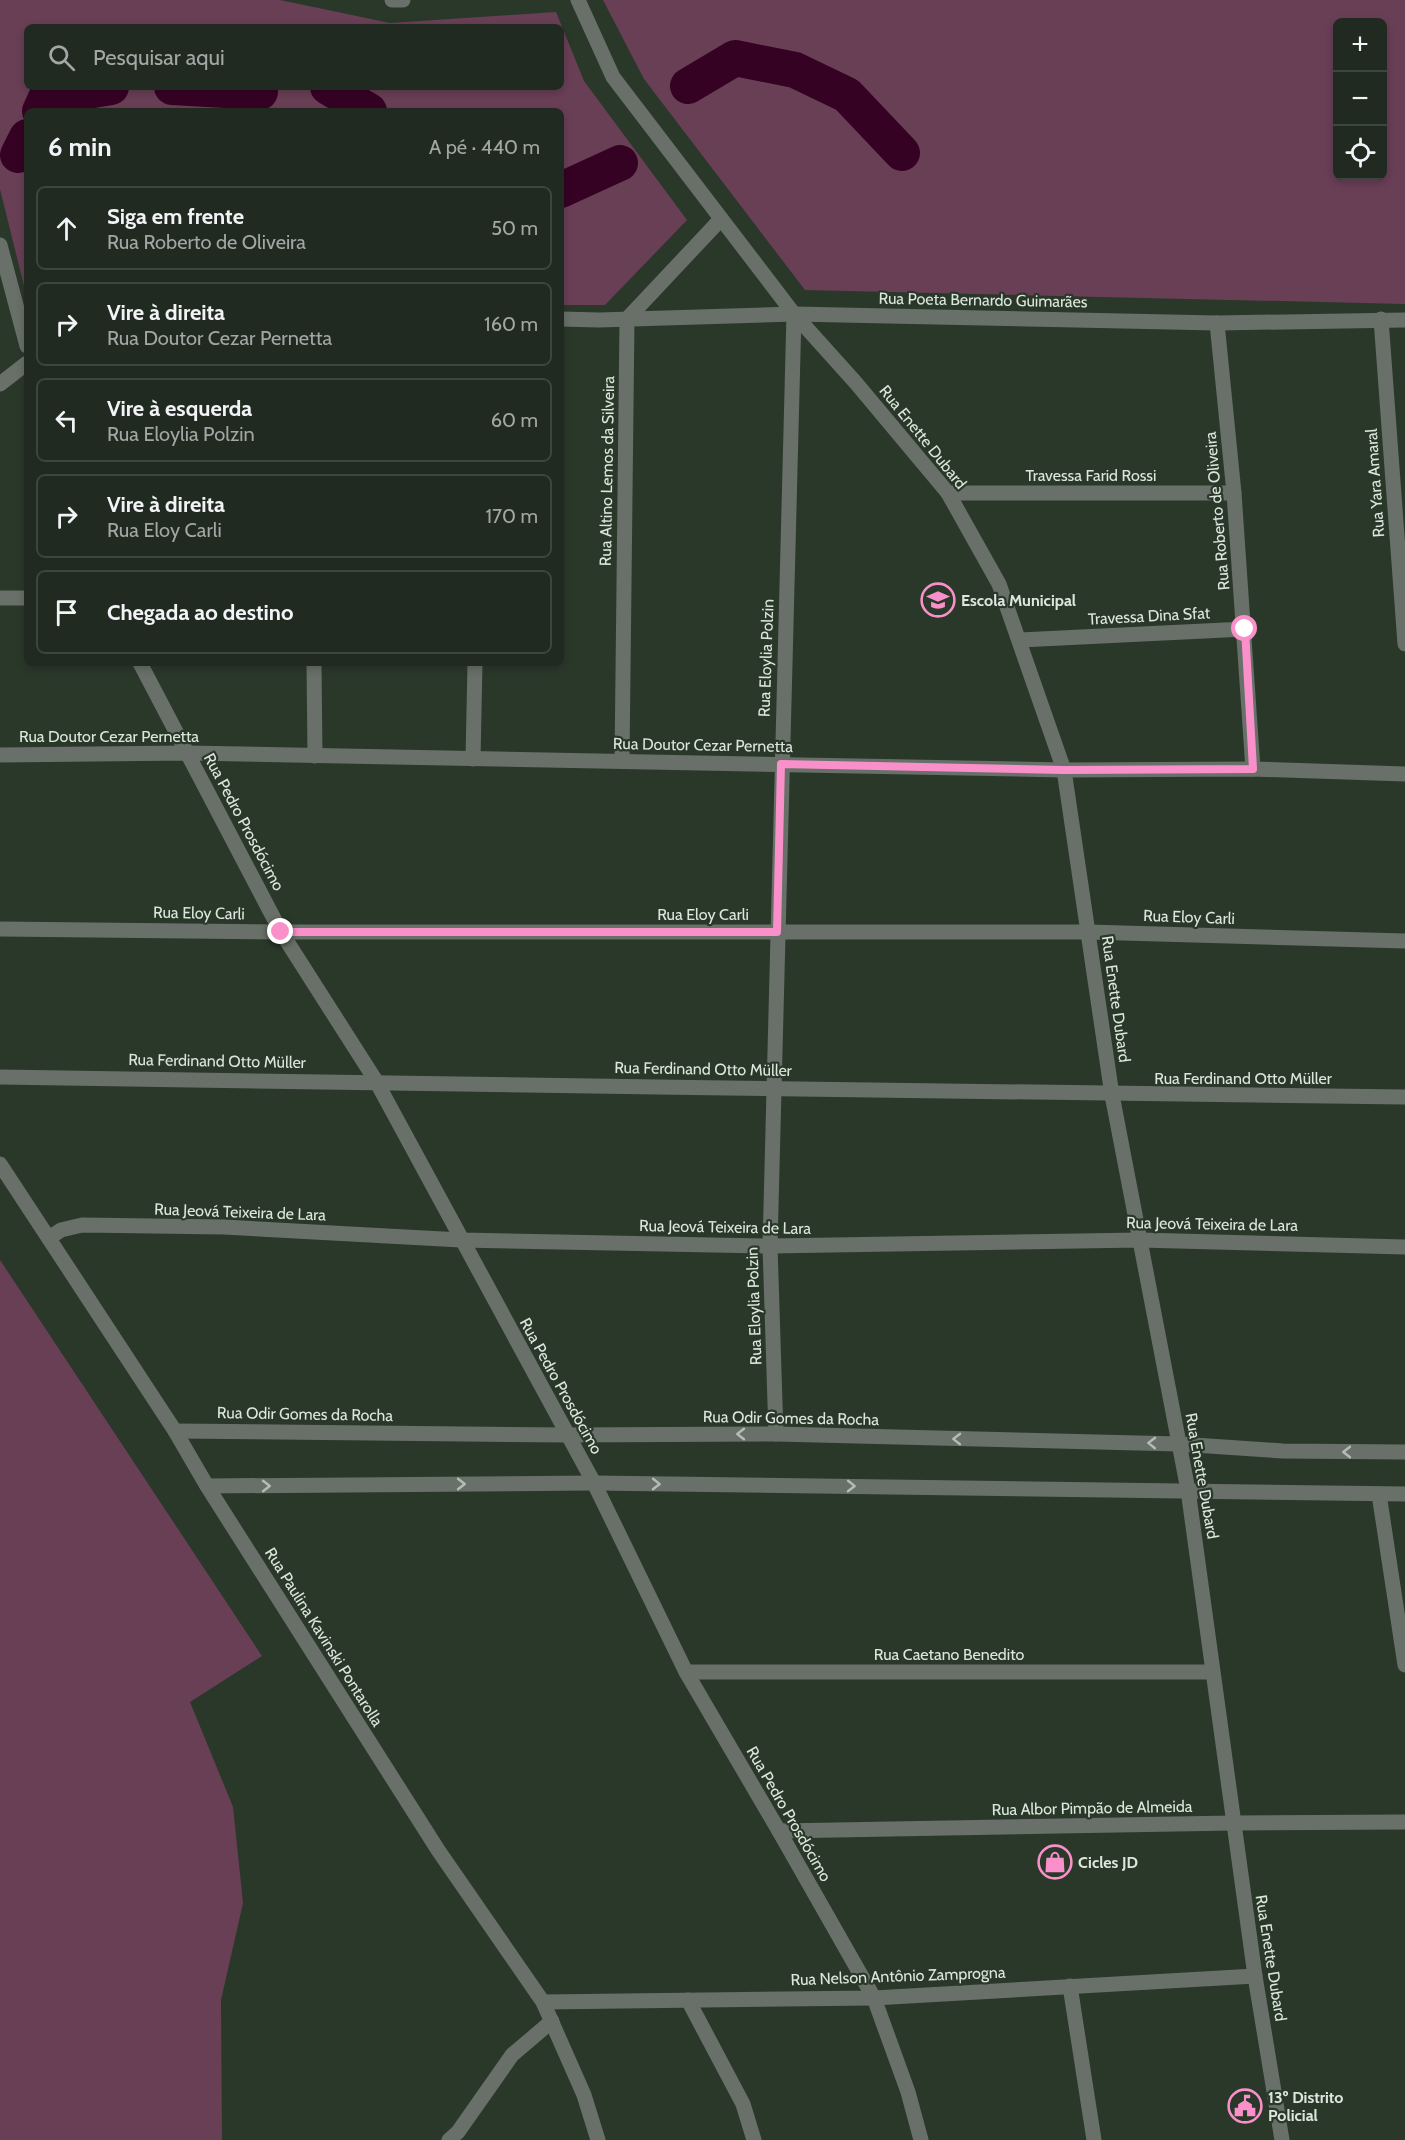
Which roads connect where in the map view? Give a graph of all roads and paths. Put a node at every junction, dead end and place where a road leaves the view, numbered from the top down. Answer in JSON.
{"nodes":[{"id":1,"x":392,"y":0,"type":"edge"},
{"id":2,"x":403,"y":0,"type":"edge"},
{"id":3,"x":578,"y":0,"type":"edge"},
{"id":4,"x":721,"y":219,"type":"junction"},
{"id":5,"x":0,"y":245,"type":"edge"},
{"id":6,"x":794,"y":314,"type":"junction"},
{"id":7,"x":564,"y":319,"type":"edge"},
{"id":8,"x":627,"y":319,"type":"junction"},
{"id":9,"x":1381,"y":319,"type":"junction"},
{"id":10,"x":1405,"y":320,"type":"edge"},
{"id":11,"x":1217,"y":323,"type":"junction"},
{"id":12,"x":24,"y":335,"type":"edge"},
{"id":13,"x":24,"y":365,"type":"edge"},
{"id":14,"x":0,"y":384,"type":"edge"},
{"id":15,"x":948,"y":493,"type":"junction"},
{"id":16,"x":1234,"y":493,"type":"junction"},
{"id":17,"x":0,"y":598,"type":"edge"},
{"id":18,"x":24,"y":598,"type":"edge"},
{"id":19,"x":1245,"y":629,"type":"junction"},
{"id":20,"x":1020,"y":640,"type":"junction"},
{"id":21,"x":1405,"y":644,"type":"edge"},
{"id":22,"x":142,"y":666,"type":"edge"},
{"id":23,"x":314,"y":666,"type":"edge"},
{"id":24,"x":475,"y":666,"type":"edge"},
{"id":25,"x":187,"y":753,"type":"junction"},
{"id":26,"x":0,"y":755,"type":"edge"},
{"id":27,"x":315,"y":756,"type":"junction"},
{"id":28,"x":473,"y":759,"type":"junction"},
{"id":29,"x":622,"y":761,"type":"junction"},
{"id":30,"x":781,"y":764,"type":"junction"},
{"id":31,"x":1253,"y":769,"type":"junction"},
{"id":32,"x":1064,"y":770,"type":"junction"},
{"id":33,"x":1405,"y":774,"type":"edge"},
{"id":34,"x":0,"y":929,"type":"edge"},
{"id":35,"x":281,"y":932,"type":"junction"},
{"id":36,"x":777,"y":932,"type":"junction"},
{"id":37,"x":1088,"y":932,"type":"junction"},
{"id":38,"x":1405,"y":941,"type":"edge"},
{"id":39,"x":0,"y":1077,"type":"edge"},
{"id":40,"x":376,"y":1081,"type":"junction"},
{"id":41,"x":773,"y":1089,"type":"junction"},
{"id":42,"x":1112,"y":1095,"type":"junction"},
{"id":43,"x":1405,"y":1097,"type":"edge"},
{"id":44,"x":0,"y":1164,"type":"edge"},
{"id":45,"x":49,"y":1238,"type":"junction"},
{"id":46,"x":461,"y":1240,"type":"junction"},
{"id":47,"x":1140,"y":1240,"type":"junction"},
{"id":48,"x":770,"y":1246,"type":"junction"},
{"id":49,"x":1405,"y":1247,"type":"edge"},
{"id":50,"x":175,"y":1431,"type":"junction"},
{"id":51,"x":776,"y":1434,"type":"junction"},
{"id":52,"x":568,"y":1435,"type":"junction"},
{"id":53,"x":1179,"y":1444,"type":"junction"},
{"id":54,"x":1405,"y":1452,"type":"edge"},
{"id":55,"x":594,"y":1483,"type":"junction"},
{"id":56,"x":207,"y":1486,"type":"junction"},
{"id":57,"x":1188,"y":1490,"type":"junction"},
{"id":58,"x":1380,"y":1494,"type":"junction"},
{"id":59,"x":1405,"y":1494,"type":"edge"},
{"id":60,"x":1405,"y":1665,"type":"edge"},
{"id":61,"x":686,"y":1672,"type":"junction"},
{"id":62,"x":1212,"y":1672,"type":"junction"},
{"id":63,"x":1405,"y":1822,"type":"edge"},
{"id":64,"x":1233,"y":1823,"type":"junction"},
{"id":65,"x":779,"y":1831,"type":"junction"},
{"id":66,"x":1255,"y":1976,"type":"junction"},
{"id":67,"x":1070,"y":1986,"type":"junction"},
{"id":68,"x":874,"y":1998,"type":"junction"},
{"id":69,"x":688,"y":2000,"type":"junction"},
{"id":70,"x":543,"y":2002,"type":"junction"},
{"id":71,"x":552,"y":2021,"type":"junction"},
{"id":72,"x":448,"y":2140,"type":"edge"},
{"id":73,"x":598,"y":2140,"type":"edge"},
{"id":74,"x":754,"y":2140,"type":"edge"},
{"id":75,"x":921,"y":2140,"type":"edge"},
{"id":76,"x":1094,"y":2140,"type":"edge"},
{"id":77,"x":1282,"y":2140,"type":"edge"}],
"edges":[{"from":1,"to":2,"type":"street"},
{"from":3,"to":4,"type":"street","name":"Rua Enette Dubard"},
{"from":4,"to":6,"type":"street","name":"Rua Enette Dubard"},
{"from":4,"to":8,"type":"street"},
{"from":5,"to":12,"type":"street"},
{"from":6,"to":8,"type":"street","name":"Rua Poeta Bernardo Guimarães"},
{"from":6,"to":11,"type":"street","name":"Rua Poeta Bernardo Guimarães"},
{"from":6,"to":15,"type":"street","name":"Rua Enette Dubard"},
{"from":6,"to":30,"type":"street","name":"Rua Eloylia Polzin"},
{"from":7,"to":8,"type":"street","name":"Rua Poeta Bernardo Guimarães"},
{"from":8,"to":29,"type":"street","name":"Rua Altino Lemos da Silveira"},
{"from":9,"to":10,"type":"street","name":"Rua Poeta Bernardo Guimarães"},
{"from":9,"to":11,"type":"street","name":"Rua Poeta Bernardo Guimarães"},
{"from":9,"to":21,"type":"street","name":"Rua Yara Amaral"},
{"from":11,"to":16,"type":"street","name":"Rua Roberto de Oliveira"},
{"from":13,"to":14,"type":"street"},
{"from":15,"to":16,"type":"street","name":"Travessa Farid Rossi"},
{"from":15,"to":20,"type":"street","name":"Rua Enette Dubard"},
{"from":16,"to":19,"type":"street","name":"Rua Roberto de Oliveira"},
{"from":17,"to":18,"type":"street"},
{"from":19,"to":20,"type":"street","name":"Travessa Dina Sfat"},
{"from":19,"to":31,"type":"street","name":"Rua Roberto de Oliveira"},
{"from":20,"to":32,"type":"street","name":"Rua Enette Dubard"},
{"from":22,"to":25,"type":"street","name":"Rua Pedro Prosdócimo"},
{"from":23,"to":27,"type":"street"},
{"from":24,"to":28,"type":"street"},
{"from":25,"to":26,"type":"street","name":"Rua Doutor Cezar Pernetta"},
{"from":25,"to":27,"type":"street","name":"Rua Doutor Cezar Pernetta"},
{"from":25,"to":35,"type":"street","name":"Rua Pedro Prosdócimo"},
{"from":27,"to":28,"type":"street","name":"Rua Doutor Cezar Pernetta"},
{"from":28,"to":29,"type":"street","name":"Rua Doutor Cezar Pernetta"},
{"from":29,"to":30,"type":"street","name":"Rua Doutor Cezar Pernetta"},
{"from":30,"to":32,"type":"street","name":"Rua Doutor Cezar Pernetta"},
{"from":30,"to":36,"type":"street","name":"Rua Eloylia Polzin"},
{"from":31,"to":32,"type":"street","name":"Rua Doutor Cezar Pernetta"},
{"from":31,"to":33,"type":"street","name":"Rua Doutor Cezar Pernetta"},
{"from":32,"to":37,"type":"street","name":"Rua Enette Dubard"},
{"from":34,"to":35,"type":"street","name":"Rua Eloy Carli"},
{"from":35,"to":36,"type":"street","name":"Rua Eloy Carli"},
{"from":35,"to":40,"type":"street","name":"Rua Pedro Prosdócimo"},
{"from":36,"to":37,"type":"street","name":"Rua Eloy Carli"},
{"from":36,"to":41,"type":"street","name":"Rua Eloylia Polzin"},
{"from":37,"to":38,"type":"street","name":"Rua Eloy Carli"},
{"from":37,"to":42,"type":"street","name":"Rua Enette Dubard"},
{"from":39,"to":40,"type":"street","name":"Rua Ferdinand Otto Müller"},
{"from":40,"to":41,"type":"street","name":"Rua Ferdinand Otto Müller"},
{"from":40,"to":46,"type":"street","name":"Rua Pedro Prosdócimo"},
{"from":41,"to":42,"type":"street","name":"Rua Ferdinand Otto Müller"},
{"from":41,"to":48,"type":"street","name":"Rua Eloylia Polzin"},
{"from":42,"to":43,"type":"street","name":"Rua Ferdinand Otto Müller"},
{"from":42,"to":47,"type":"street","name":"Rua Enette Dubard"},
{"from":44,"to":45,"type":"street","name":"Rua Paulina Kavinski Pontarolla"},
{"from":45,"to":46,"type":"street","name":"Rua Jeová Teixeira de Lara"},
{"from":45,"to":50,"type":"street","name":"Rua Paulina Kavinski Pontarolla"},
{"from":46,"to":48,"type":"street","name":"Rua Jeová Teixeira de Lara"},
{"from":46,"to":52,"type":"street","name":"Rua Pedro Prosdócimo"},
{"from":47,"to":48,"type":"street","name":"Rua Jeová Teixeira de Lara"},
{"from":47,"to":49,"type":"street","name":"Rua Jeová Teixeira de Lara"},
{"from":47,"to":53,"type":"street","name":"Rua Enette Dubard"},
{"from":48,"to":51,"type":"street","name":"Rua Eloylia Polzin"},
{"from":50,"to":52,"type":"street","name":"Rua Odir Gomes da Rocha"},
{"from":50,"to":56,"type":"street","name":"Rua Paulina Kavinski Pontarolla"},
{"from":51,"to":52,"type":"street","name":"Rua Odir Gomes da Rocha","one_way":true},
{"from":53,"to":51,"type":"street","name":"Rua Odir Gomes da Rocha","one_way":true},
{"from":52,"to":55,"type":"street","name":"Rua Pedro Prosdócimo"},
{"from":54,"to":53,"type":"street","name":"Rua Odir Gomes da Rocha","one_way":true},
{"from":53,"to":57,"type":"street","name":"Rua Enette Dubard"},
{"from":56,"to":55,"type":"street","one_way":true},
{"from":55,"to":57,"type":"street","one_way":true},
{"from":55,"to":61,"type":"street","name":"Rua Pedro Prosdócimo"},
{"from":56,"to":70,"type":"street","name":"Rua Paulina Kavinski Pontarolla"},
{"from":57,"to":58,"type":"street"},
{"from":57,"to":62,"type":"street","name":"Rua Enette Dubard"},
{"from":58,"to":59,"type":"street"},
{"from":58,"to":60,"type":"street"},
{"from":61,"to":62,"type":"street","name":"Rua Caetano Benedito"},
{"from":61,"to":65,"type":"street","name":"Rua Pedro Prosdócimo"},
{"from":62,"to":64,"type":"street","name":"Rua Enette Dubard"},
{"from":63,"to":64,"type":"street","name":"Rua Albor Pimpão de Almeida"},
{"from":64,"to":65,"type":"street","name":"Rua Albor Pimpão de Almeida"},
{"from":64,"to":66,"type":"street","name":"Rua Enette Dubard"},
{"from":65,"to":68,"type":"street","name":"Rua Pedro Prosdócimo"},
{"from":66,"to":67,"type":"street","name":"Rua Nelson Antônio Zamprogna"},
{"from":66,"to":77,"type":"street","name":"Rua Enette Dubard"},
{"from":67,"to":68,"type":"street","name":"Rua Nelson Antônio Zamprogna"},
{"from":67,"to":76,"type":"street"},
{"from":68,"to":69,"type":"street","name":"Rua Nelson Antônio Zamprogna"},
{"from":68,"to":75,"type":"street","name":"Rua Pedro Prosdócimo"},
{"from":69,"to":70,"type":"street","name":"Rua Nelson Antônio Zamprogna"},
{"from":69,"to":74,"type":"street"},
{"from":70,"to":71,"type":"street","name":"Rua Paulina Kavinski Pontarolla"},
{"from":71,"to":72,"type":"street"},
{"from":71,"to":73,"type":"street","name":"Rua Paulina Kavinski Pontarolla"}]}
